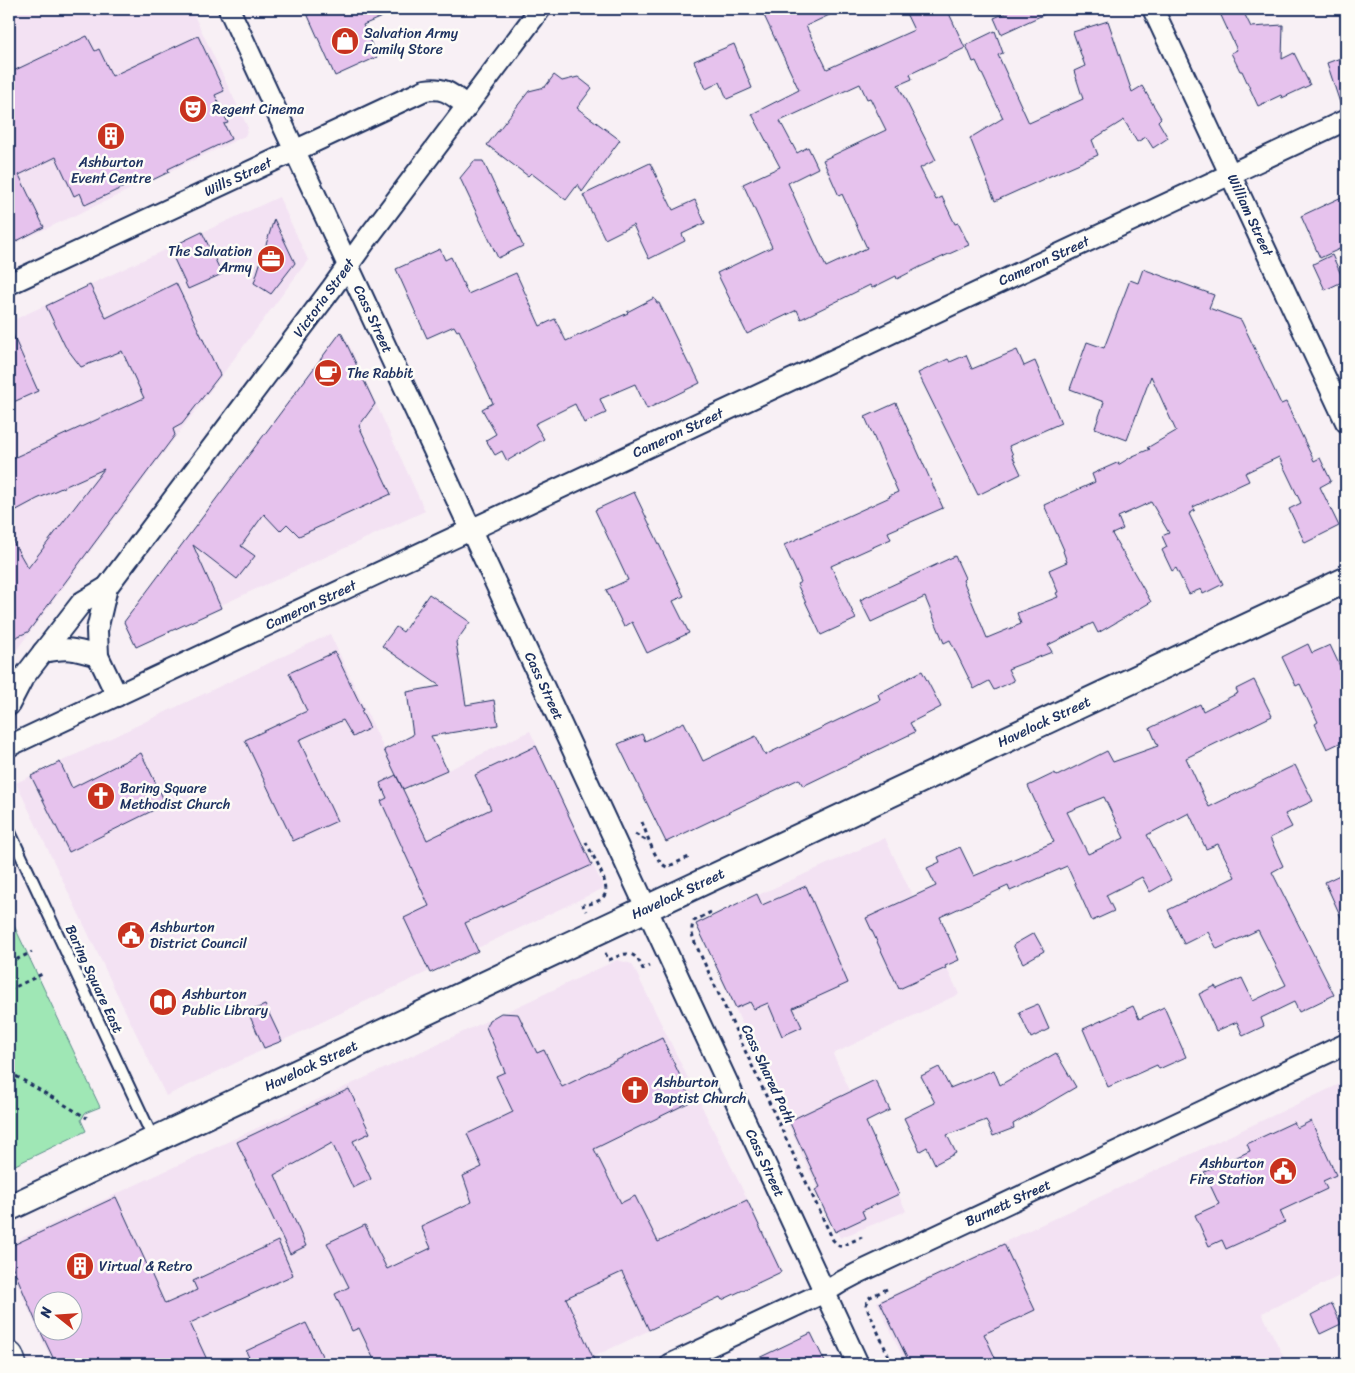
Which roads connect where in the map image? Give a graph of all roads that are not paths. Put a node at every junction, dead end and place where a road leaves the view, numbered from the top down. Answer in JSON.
{"nodes":[{"id":1,"x":229,"y":9,"type":"edge"},
{"id":2,"x":540,"y":9,"type":"edge"},
{"id":3,"x":1153,"y":9,"type":"edge"},
{"id":4,"x":467,"y":106,"type":"junction"},
{"id":5,"x":1346,"y":120,"type":"edge"},
{"id":6,"x":295,"y":150,"type":"junction"},
{"id":7,"x":1230,"y":174,"type":"junction"},
{"id":8,"x":348,"y":265,"type":"junction"},
{"id":9,"x":9,"y":284,"type":"edge"},
{"id":10,"x":1346,"y":422,"type":"edge"},
{"id":11,"x":472,"y":529,"type":"junction"},
{"id":12,"x":1346,"y":580,"type":"edge"},
{"id":13,"x":107,"y":587,"type":"junction"},
{"id":14,"x":43,"y":652,"type":"junction"},
{"id":15,"x":98,"y":656,"type":"junction"},
{"id":16,"x":117,"y":696,"type":"junction"},
{"id":17,"x":9,"y":705,"type":"edge"},
{"id":18,"x":9,"y":746,"type":"edge"},
{"id":19,"x":9,"y":830,"type":"edge"},
{"id":20,"x":647,"y":909,"type":"junction"},
{"id":21,"x":1346,"y":1044,"type":"edge"},
{"id":22,"x":154,"y":1140,"type":"junction"},
{"id":23,"x":9,"y":1208,"type":"edge"},
{"id":24,"x":825,"y":1292,"type":"junction"},
{"id":25,"x":9,"y":1356,"type":"edge"},
{"id":26,"x":12,"y":1364,"type":"edge"},
{"id":27,"x":671,"y":1364,"type":"edge"},
{"id":28,"x":858,"y":1364,"type":"edge"}],
"edges":[{"from":1,"to":6,"type":"street","name":"Cass Street"},
{"from":2,"to":4,"type":"street","name":"Victoria Street"},
{"from":3,"to":7,"type":"street","name":"William Street"},
{"from":4,"to":6,"type":"street","name":"Wills Street"},
{"from":4,"to":8,"type":"street","name":"Victoria Street"},
{"from":5,"to":7,"type":"street","name":"Cameron Street"},
{"from":6,"to":8,"type":"street","name":"Cass Street"},
{"from":6,"to":9,"type":"street","name":"Wills Street"},
{"from":7,"to":10,"type":"street","name":"William Street"},
{"from":7,"to":11,"type":"street","name":"Cameron Street"},
{"from":8,"to":11,"type":"street","name":"Cass Street"},
{"from":8,"to":13,"type":"street","name":"Victoria Street"},
{"from":11,"to":16,"type":"street","name":"Cameron Street"},
{"from":11,"to":20,"type":"street","name":"Cass Street"},
{"from":12,"to":20,"type":"street","name":"Havelock Street"},
{"from":13,"to":14,"type":"street","name":"Victoria Street"},
{"from":13,"to":15,"type":"street","name":"Victoria Street"},
{"from":14,"to":15,"type":"street"},
{"from":14,"to":17,"type":"street","name":"Victoria Street"},
{"from":15,"to":16,"type":"street","name":"Victoria Street"},
{"from":16,"to":18,"type":"street","name":"Cameron Street"},
{"from":19,"to":22,"type":"lane","name":"Baring Square East"},
{"from":20,"to":22,"type":"street","name":"Havelock Street"},
{"from":20,"to":24,"type":"street","name":"Cass Street"},
{"from":21,"to":24,"type":"street","name":"Burnett Street"},
{"from":22,"to":23,"type":"street","name":"Havelock Street"},
{"from":24,"to":27,"type":"street","name":"Burnett Street"},
{"from":24,"to":28,"type":"street","name":"Cass Street"},
{"from":25,"to":26,"type":"main road"}]}
